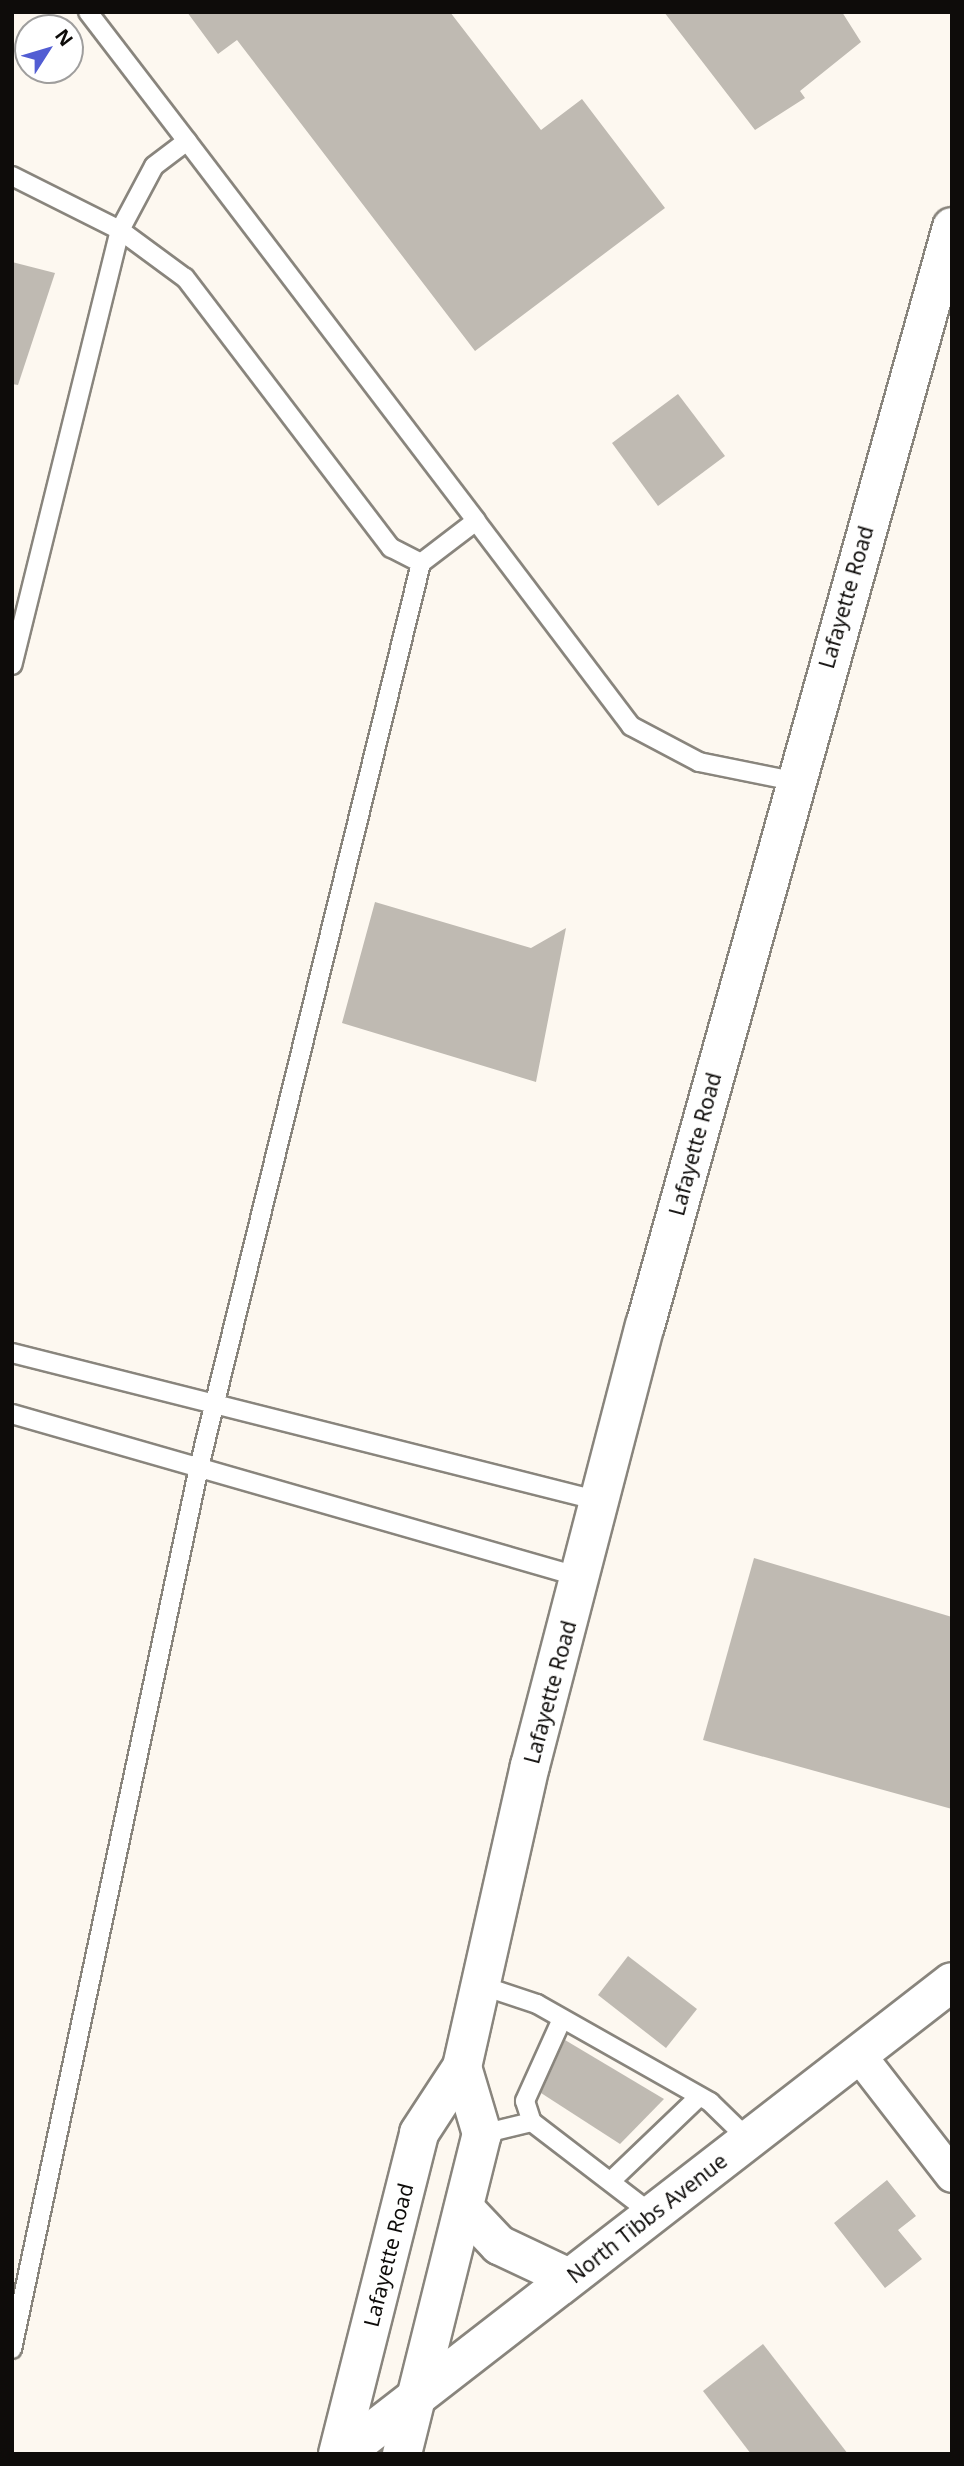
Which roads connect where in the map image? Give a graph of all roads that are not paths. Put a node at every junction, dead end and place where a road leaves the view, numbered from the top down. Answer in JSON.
{"nodes":[{"id":1,"x":88,"y":12,"type":"edge"},
{"id":2,"x":187,"y":141,"type":"junction"},
{"id":3,"x":12,"y":176,"type":"edge"},
{"id":4,"x":952,"y":227,"type":"edge"},
{"id":5,"x":120,"y":230,"type":"junction"},
{"id":6,"x":476,"y":522,"type":"junction"},
{"id":7,"x":421,"y":563,"type":"junction"},
{"id":8,"x":12,"y":665,"type":"edge"},
{"id":9,"x":793,"y":781,"type":"junction"},
{"id":10,"x":12,"y":1353,"type":"edge"},
{"id":11,"x":219,"y":1405,"type":"junction"},
{"id":12,"x":12,"y":1414,"type":"edge"},
{"id":13,"x":199,"y":1467,"type":"junction"},
{"id":14,"x":600,"y":1501,"type":"junction"},
{"id":15,"x":580,"y":1577,"type":"junction"},
{"id":16,"x":952,"y":1982,"type":"edge"},
{"id":17,"x":483,"y":1986,"type":"junction"},
{"id":18,"x":562,"y":2019,"type":"junction"},
{"id":19,"x":858,"y":2054,"type":"junction"},
{"id":20,"x":462,"y":2067,"type":"junction"},
{"id":21,"x":699,"y":2097,"type":"junction"},
{"id":22,"x":532,"y":2122,"type":"junction"},
{"id":23,"x":482,"y":2134,"type":"junction"},
{"id":24,"x":748,"y":2139,"type":"junction"},
{"id":25,"x":952,"y":2175,"type":"edge"},
{"id":26,"x":612,"y":2180,"type":"junction"},
{"id":27,"x":464,"y":2208,"type":"junction"},
{"id":28,"x":652,"y":2214,"type":"junction"},
{"id":29,"x":569,"y":2278,"type":"junction"},
{"id":30,"x":12,"y":2349,"type":"edge"},
{"id":31,"x":417,"y":2395,"type":"junction"},
{"id":32,"x":338,"y":2454,"type":"edge"},
{"id":33,"x":343,"y":2454,"type":"edge"},
{"id":34,"x":402,"y":2454,"type":"edge"}],
"edges":[{"from":1,"to":2,"type":"lane"},
{"from":2,"to":5,"type":"lane"},
{"from":2,"to":6,"type":"lane"},
{"from":3,"to":5,"type":"lane"},
{"from":4,"to":9,"type":"main road","name":"Lafayette Road"},
{"from":5,"to":7,"type":"lane"},
{"from":5,"to":8,"type":"lane"},
{"from":6,"to":7,"type":"lane"},
{"from":6,"to":9,"type":"lane"},
{"from":7,"to":11,"type":"lane"},
{"from":9,"to":14,"type":"main road","name":"Lafayette Road"},
{"from":10,"to":11,"type":"lane"},
{"from":11,"to":13,"type":"lane"},
{"from":11,"to":14,"type":"lane"},
{"from":12,"to":13,"type":"lane"},
{"from":13,"to":15,"type":"lane"},
{"from":13,"to":30,"type":"lane"},
{"from":14,"to":15,"type":"main road","name":"Lafayette Road"},
{"from":15,"to":17,"type":"main road","name":"Lafayette Road"},
{"from":16,"to":19,"type":"main road","name":"North Tibbs Avenue"},
{"from":17,"to":18,"type":"lane"},
{"from":17,"to":20,"type":"main road","name":"Lafayette Road"},
{"from":18,"to":21,"type":"lane"},
{"from":18,"to":22,"type":"lane"},
{"from":19,"to":24,"type":"main road","name":"North Tibbs Avenue"},
{"from":19,"to":25,"type":"street"},
{"from":20,"to":23,"type":"main road"},
{"from":20,"to":32,"type":"main road","name":"Lafayette Road"},
{"from":21,"to":24,"type":"lane"},
{"from":21,"to":26,"type":"lane"},
{"from":22,"to":23,"type":"lane"},
{"from":22,"to":26,"type":"lane"},
{"from":23,"to":27,"type":"main road"},
{"from":24,"to":28,"type":"main road","name":"North Tibbs Avenue"},
{"from":26,"to":28,"type":"lane"},
{"from":27,"to":29,"type":"main road"},
{"from":27,"to":31,"type":"main road"},
{"from":28,"to":29,"type":"main road","name":"North Tibbs Avenue"},
{"from":29,"to":31,"type":"main road","name":"North Tibbs Avenue"},
{"from":31,"to":33,"type":"main road","name":"North Tibbs Avenue"},
{"from":31,"to":34,"type":"main road"}]}
